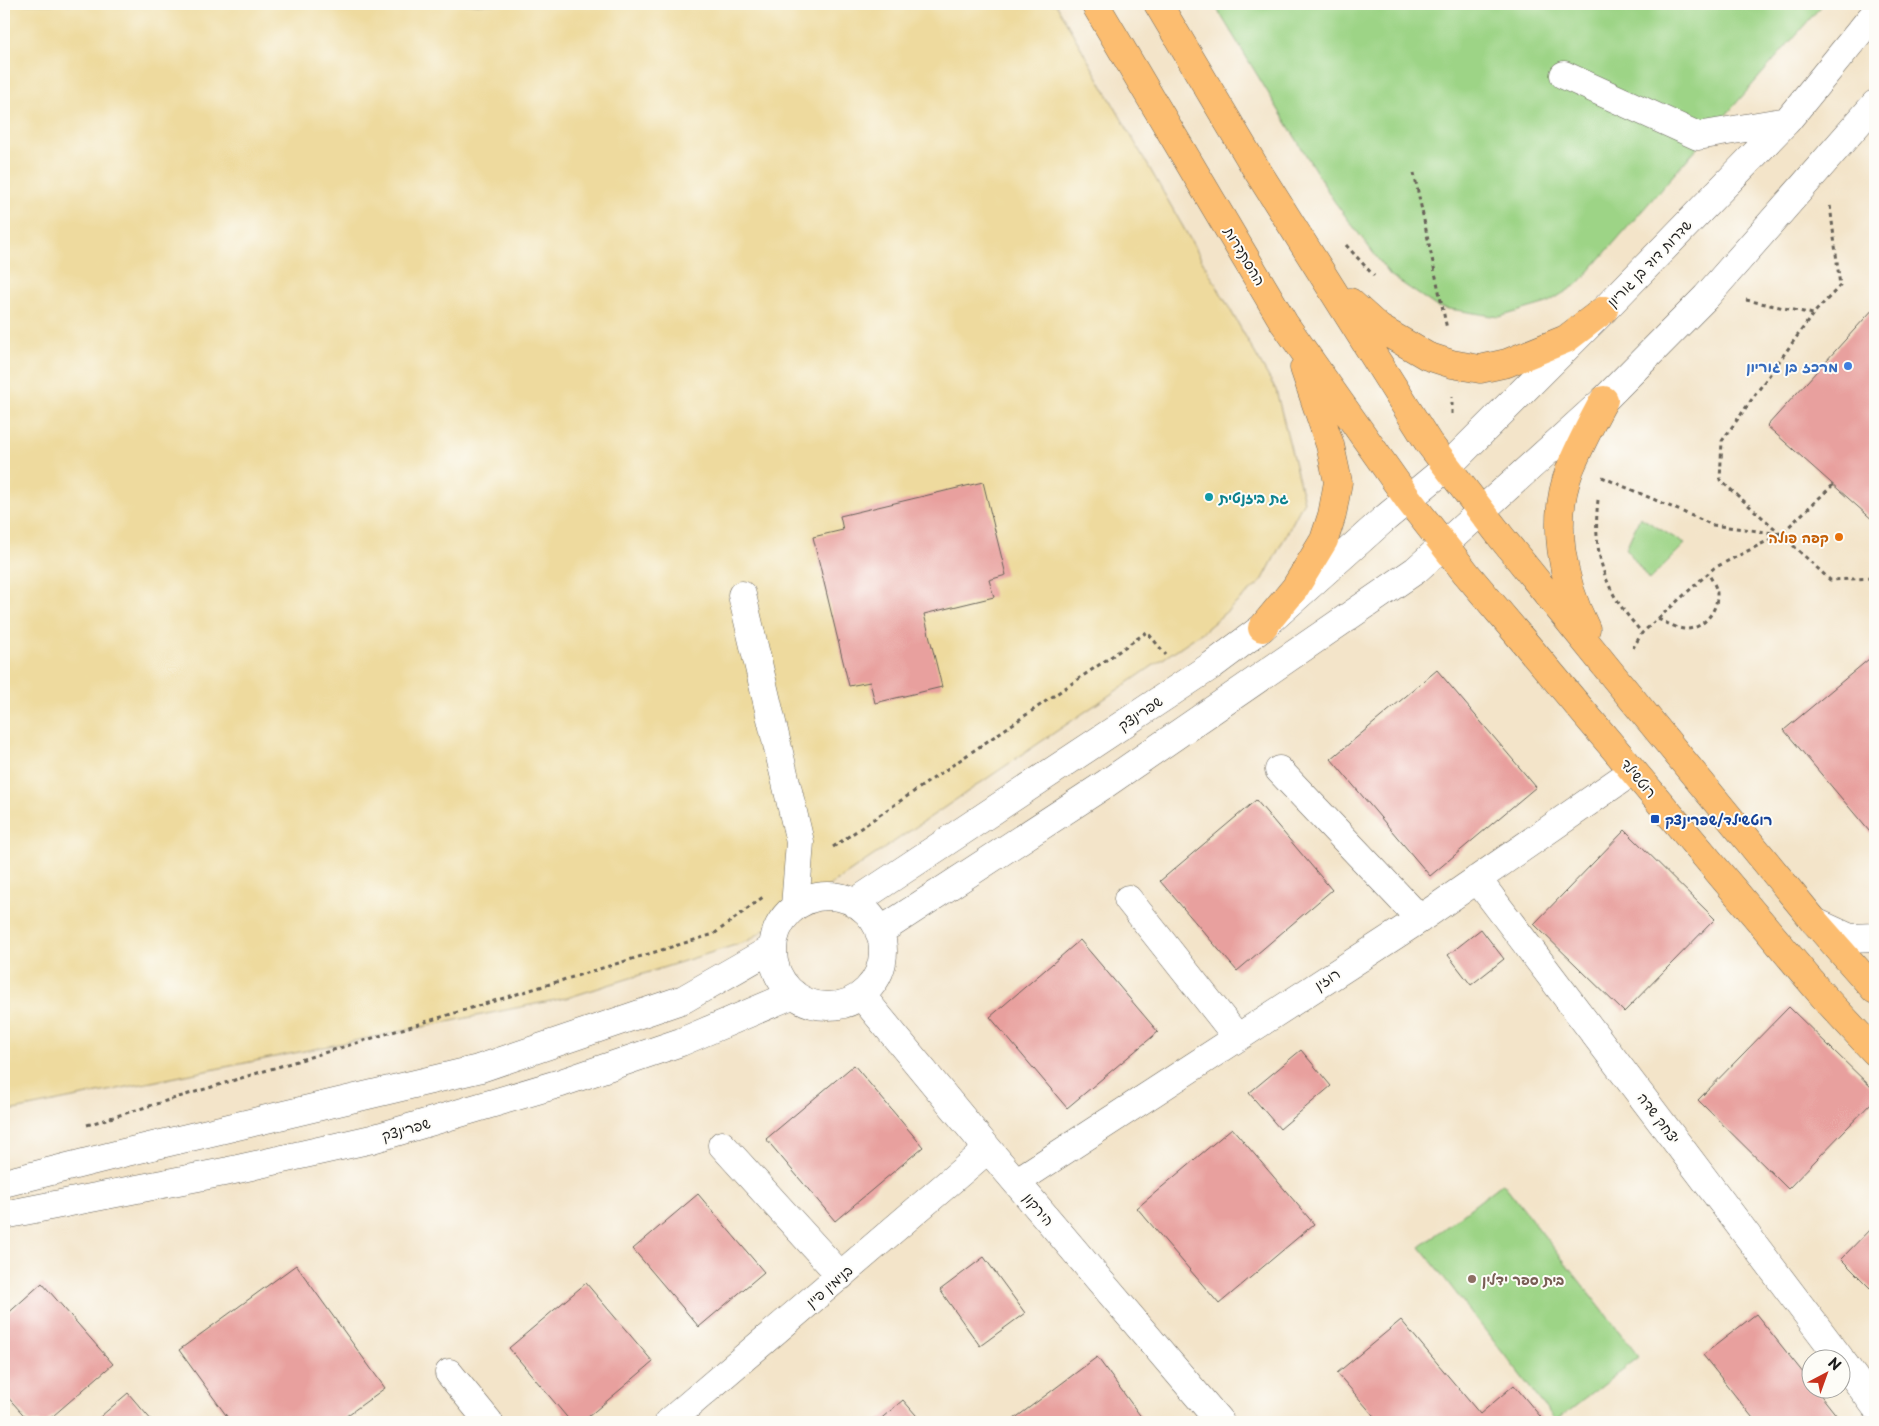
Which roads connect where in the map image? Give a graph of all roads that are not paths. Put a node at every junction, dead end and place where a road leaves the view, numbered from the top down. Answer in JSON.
{"nodes":[{"id":1,"x":1095,"y":4,"type":"edge"},
{"id":2,"x":1158,"y":4,"type":"edge"},
{"id":3,"x":1875,"y":13,"type":"edge"},
{"id":4,"x":1564,"y":75,"type":"dead end"},
{"id":5,"x":1875,"y":104,"type":"edge"},
{"id":6,"x":1787,"y":121,"type":"junction"},
{"id":7,"x":1319,"y":269,"type":"junction"},
{"id":8,"x":1604,"y":310,"type":"junction"},
{"id":9,"x":1284,"y":323,"type":"junction"},
{"id":10,"x":1604,"y":400,"type":"junction"},
{"id":11,"x":1447,"y":466,"type":"junction"},
{"id":12,"x":1408,"y":499,"type":"junction"},
{"id":13,"x":1482,"y":512,"type":"junction"},
{"id":14,"x":1444,"y":545,"type":"junction"},
{"id":15,"x":742,"y":594,"type":"dead end"},
{"id":16,"x":1262,"y":628,"type":"junction"},
{"id":17,"x":1614,"y":678,"type":"junction"},
{"id":18,"x":1279,"y":770,"type":"dead end"},
{"id":19,"x":1633,"y":770,"type":"junction"},
{"id":20,"x":1477,"y":879,"type":"junction"},
{"id":21,"x":1128,"y":899,"type":"dead end"},
{"id":22,"x":854,"y":903,"type":"junction"},
{"id":23,"x":795,"y":906,"type":"junction"},
{"id":24,"x":1420,"y":919,"type":"junction"},
{"id":25,"x":1815,"y":922,"type":"junction"},
{"id":26,"x":879,"y":932,"type":"junction"},
{"id":27,"x":1875,"y":937,"type":"edge"},
{"id":28,"x":773,"y":948,"type":"junction"},
{"id":29,"x":1875,"y":990,"type":"edge"},
{"id":30,"x":794,"y":994,"type":"junction"},
{"id":31,"x":861,"y":995,"type":"junction"},
{"id":32,"x":1238,"y":1037,"type":"junction"},
{"id":33,"x":1875,"y":1052,"type":"edge"},
{"id":34,"x":722,"y":1145,"type":"dead end"},
{"id":35,"x":988,"y":1149,"type":"junction"},
{"id":36,"x":1016,"y":1182,"type":"junction"},
{"id":37,"x":4,"y":1183,"type":"edge"},
{"id":38,"x":4,"y":1215,"type":"edge"},
{"id":39,"x":841,"y":1276,"type":"junction"},
{"id":40,"x":1832,"y":1348,"type":"edge"},
{"id":41,"x":449,"y":1373,"type":"dead end"},
{"id":42,"x":1852,"y":1375,"type":"edge"},
{"id":43,"x":1875,"y":1406,"type":"edge"},
{"id":44,"x":488,"y":1422,"type":"edge"},
{"id":45,"x":669,"y":1422,"type":"edge"},
{"id":46,"x":1220,"y":1422,"type":"edge"}],
"edges":[{"from":1,"to":9,"type":"main road","name":"ההסתדרות"},
{"from":2,"to":7,"type":"main road"},
{"from":3,"to":6,"type":"street","name":"שדרות דוד בן גוריון"},
{"from":4,"to":6,"type":"street"},
{"from":5,"to":10,"type":"street"},
{"from":6,"to":8,"type":"street","name":"שדרות דוד בן גוריון"},
{"from":7,"to":8,"type":"main road"},
{"from":7,"to":11,"type":"main road"},
{"from":8,"to":11,"type":"street","name":"שדרות דוד בן גוריון"},
{"from":9,"to":12,"type":"main road","name":"ההסתדרות"},
{"from":9,"to":16,"type":"main road"},
{"from":10,"to":13,"type":"street"},
{"from":10,"to":17,"type":"main road"},
{"from":11,"to":12,"type":"street","name":"שדרות דוד בן גוריון"},
{"from":11,"to":13,"type":"main road"},
{"from":12,"to":14,"type":"main road","name":"רוטשילד"},
{"from":12,"to":16,"type":"street","name":"שפרינצק"},
{"from":13,"to":14,"type":"street"},
{"from":13,"to":17,"type":"main road"},
{"from":14,"to":19,"type":"main road","name":"רוטשילד"},
{"from":14,"to":26,"type":"street"},
{"from":15,"to":23,"type":"street"},
{"from":16,"to":22,"type":"street","name":"שפרינצק"},
{"from":17,"to":25,"type":"main road"},
{"from":18,"to":24,"type":"street"},
{"from":19,"to":20,"type":"street","name":"רוזין"},
{"from":19,"to":33,"type":"main road","name":"רוטשילד"},
{"from":20,"to":24,"type":"street","name":"רוזין"},
{"from":20,"to":40,"type":"street","name":"יצחק שדה"},
{"from":21,"to":32,"type":"street"},
{"from":22,"to":23,"type":"street"},
{"from":22,"to":26,"type":"street"},
{"from":23,"to":28,"type":"street"},
{"from":24,"to":32,"type":"street","name":"רוזין"},
{"from":25,"to":27,"type":"street"},
{"from":25,"to":29,"type":"main road"},
{"from":26,"to":31,"type":"street"},
{"from":28,"to":30,"type":"street"},
{"from":28,"to":37,"type":"street"},
{"from":30,"to":31,"type":"street"},
{"from":30,"to":38,"type":"street","name":"שפרינצק"},
{"from":31,"to":35,"type":"street","name":"הירקון"},
{"from":32,"to":36,"type":"street","name":"רוזין"},
{"from":34,"to":39,"type":"street"},
{"from":35,"to":36,"type":"street","name":"הירקון"},
{"from":35,"to":39,"type":"street","name":"בנימין פיין"},
{"from":36,"to":46,"type":"street","name":"הירקון"},
{"from":39,"to":45,"type":"street","name":"בנימין פיין"},
{"from":41,"to":44,"type":"street"},
{"from":42,"to":43,"type":"street","name":"יצחק שדה"}]}
